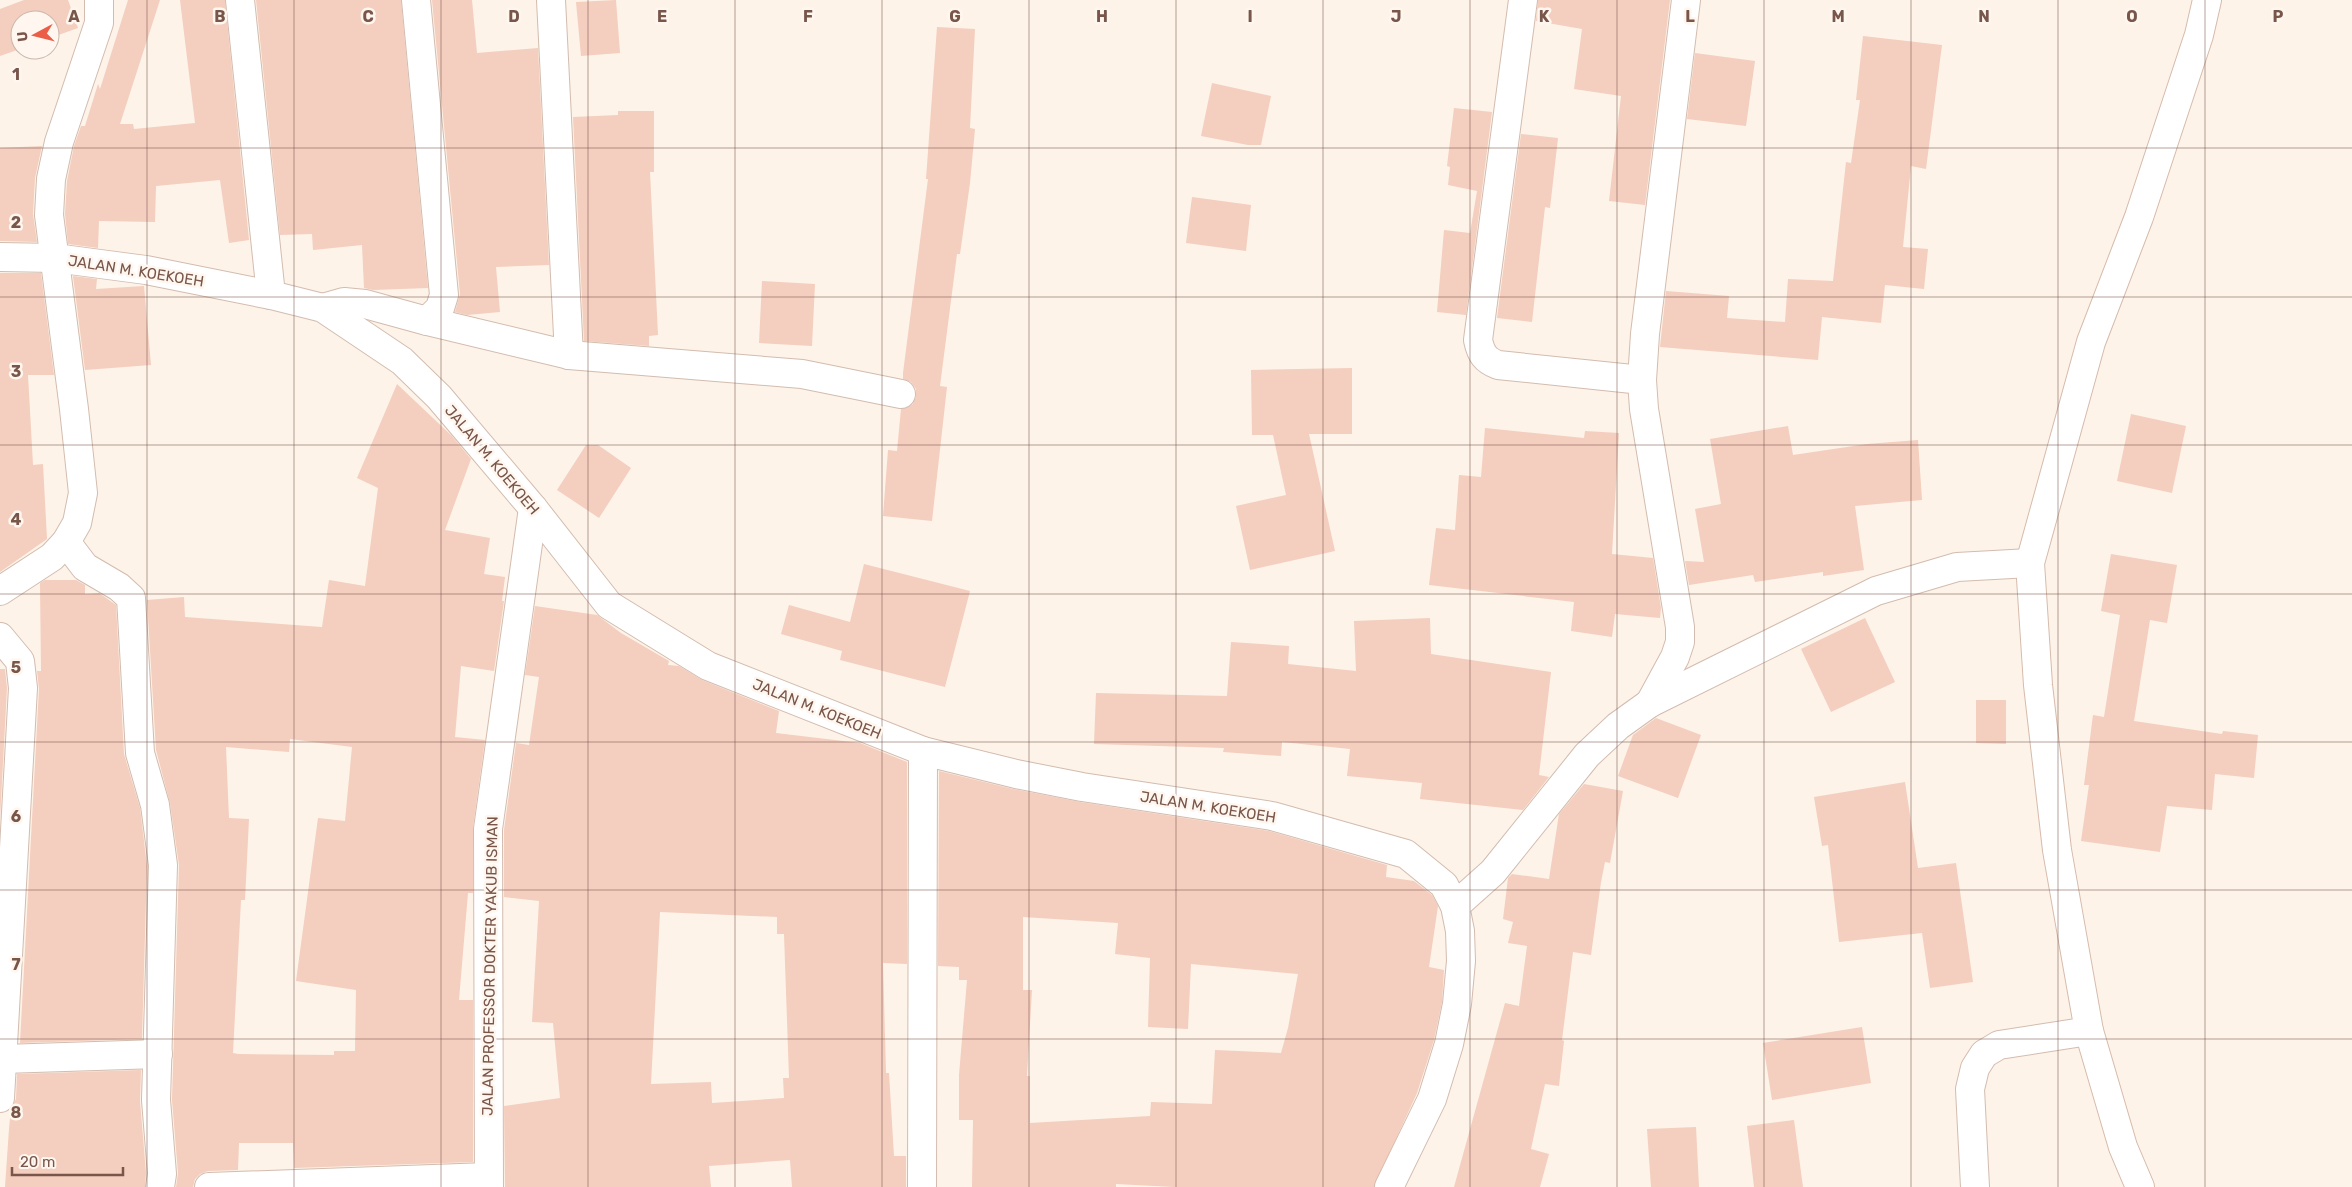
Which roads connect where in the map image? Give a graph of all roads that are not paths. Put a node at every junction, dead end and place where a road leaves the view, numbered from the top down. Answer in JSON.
{"nodes":[{"id":1,"x":99,"y":0,"type":"edge"},
{"id":2,"x":240,"y":0,"type":"edge"},
{"id":3,"x":416,"y":0,"type":"edge"},
{"id":4,"x":551,"y":0,"type":"edge"},
{"id":5,"x":1522,"y":0,"type":"edge"},
{"id":6,"x":1686,"y":0,"type":"edge"},
{"id":7,"x":2206,"y":0,"type":"edge"},
{"id":8,"x":0,"y":257,"type":"edge"},
{"id":9,"x":55,"y":258,"type":"junction"},
{"id":10,"x":271,"y":295,"type":"junction"},
{"id":11,"x":323,"y":308,"type":"junction"},
{"id":12,"x":427,"y":321,"type":"junction"},
{"id":13,"x":569,"y":355,"type":"junction"},
{"id":14,"x":1642,"y":380,"type":"junction"},
{"id":15,"x":901,"y":394,"type":"dead end"},
{"id":16,"x":533,"y":508,"type":"junction"},
{"id":17,"x":66,"y":542,"type":"junction"},
{"id":18,"x":2030,"y":564,"type":"junction"},
{"id":19,"x":0,"y":591,"type":"edge"},
{"id":20,"x":0,"y":637,"type":"edge"},
{"id":21,"x":1650,"y":703,"type":"junction"},
{"id":22,"x":923,"y":751,"type":"junction"},
{"id":23,"x":1455,"y":906,"type":"junction"},
{"id":24,"x":2089,"y":1031,"type":"junction"},
{"id":25,"x":158,"y":1054,"type":"junction"},
{"id":26,"x":3,"y":1059,"type":"junction"},
{"id":27,"x":0,"y":1098,"type":"edge"},
{"id":28,"x":488,"y":1182,"type":"edge"},
{"id":29,"x":160,"y":1187,"type":"edge"},
{"id":30,"x":209,"y":1187,"type":"edge"},
{"id":31,"x":922,"y":1187,"type":"edge"},
{"id":32,"x":1389,"y":1187,"type":"edge"},
{"id":33,"x":1975,"y":1187,"type":"edge"},
{"id":34,"x":2140,"y":1187,"type":"edge"}],
"edges":[{"from":1,"to":9,"type":"street"},
{"from":2,"to":10,"type":"street"},
{"from":3,"to":12,"type":"street"},
{"from":4,"to":13,"type":"street"},
{"from":5,"to":14,"type":"street"},
{"from":6,"to":14,"type":"street"},
{"from":7,"to":18,"type":"street"},
{"from":8,"to":9,"type":"street","name":"JALAN M. KOEKOEH"},
{"from":9,"to":10,"type":"street","name":"JALAN M. KOEKOEH"},
{"from":9,"to":17,"type":"street"},
{"from":10,"to":11,"type":"street","name":"JALAN M. KOEKOEH"},
{"from":11,"to":12,"type":"street"},
{"from":11,"to":16,"type":"street","name":"JALAN M. KOEKOEH"},
{"from":12,"to":13,"type":"street"},
{"from":13,"to":15,"type":"street"},
{"from":14,"to":21,"type":"street"},
{"from":16,"to":22,"type":"street","name":"JALAN M. KOEKOEH"},
{"from":16,"to":28,"type":"street","name":"JALAN PROFESSOR DOKTER YAKUB ISMAN"},
{"from":17,"to":19,"type":"street"},
{"from":17,"to":25,"type":"street"},
{"from":18,"to":21,"type":"street"},
{"from":18,"to":24,"type":"street"},
{"from":20,"to":26,"type":"street"},
{"from":21,"to":23,"type":"street"},
{"from":22,"to":23,"type":"street","name":"JALAN M. KOEKOEH"},
{"from":22,"to":31,"type":"street"},
{"from":23,"to":32,"type":"street","name":"JALAN M. KOEKOEH"},
{"from":24,"to":33,"type":"street"},
{"from":24,"to":34,"type":"street"},
{"from":25,"to":26,"type":"street"},
{"from":25,"to":29,"type":"street"},
{"from":26,"to":27,"type":"street"},
{"from":28,"to":30,"type":"street"}]}
